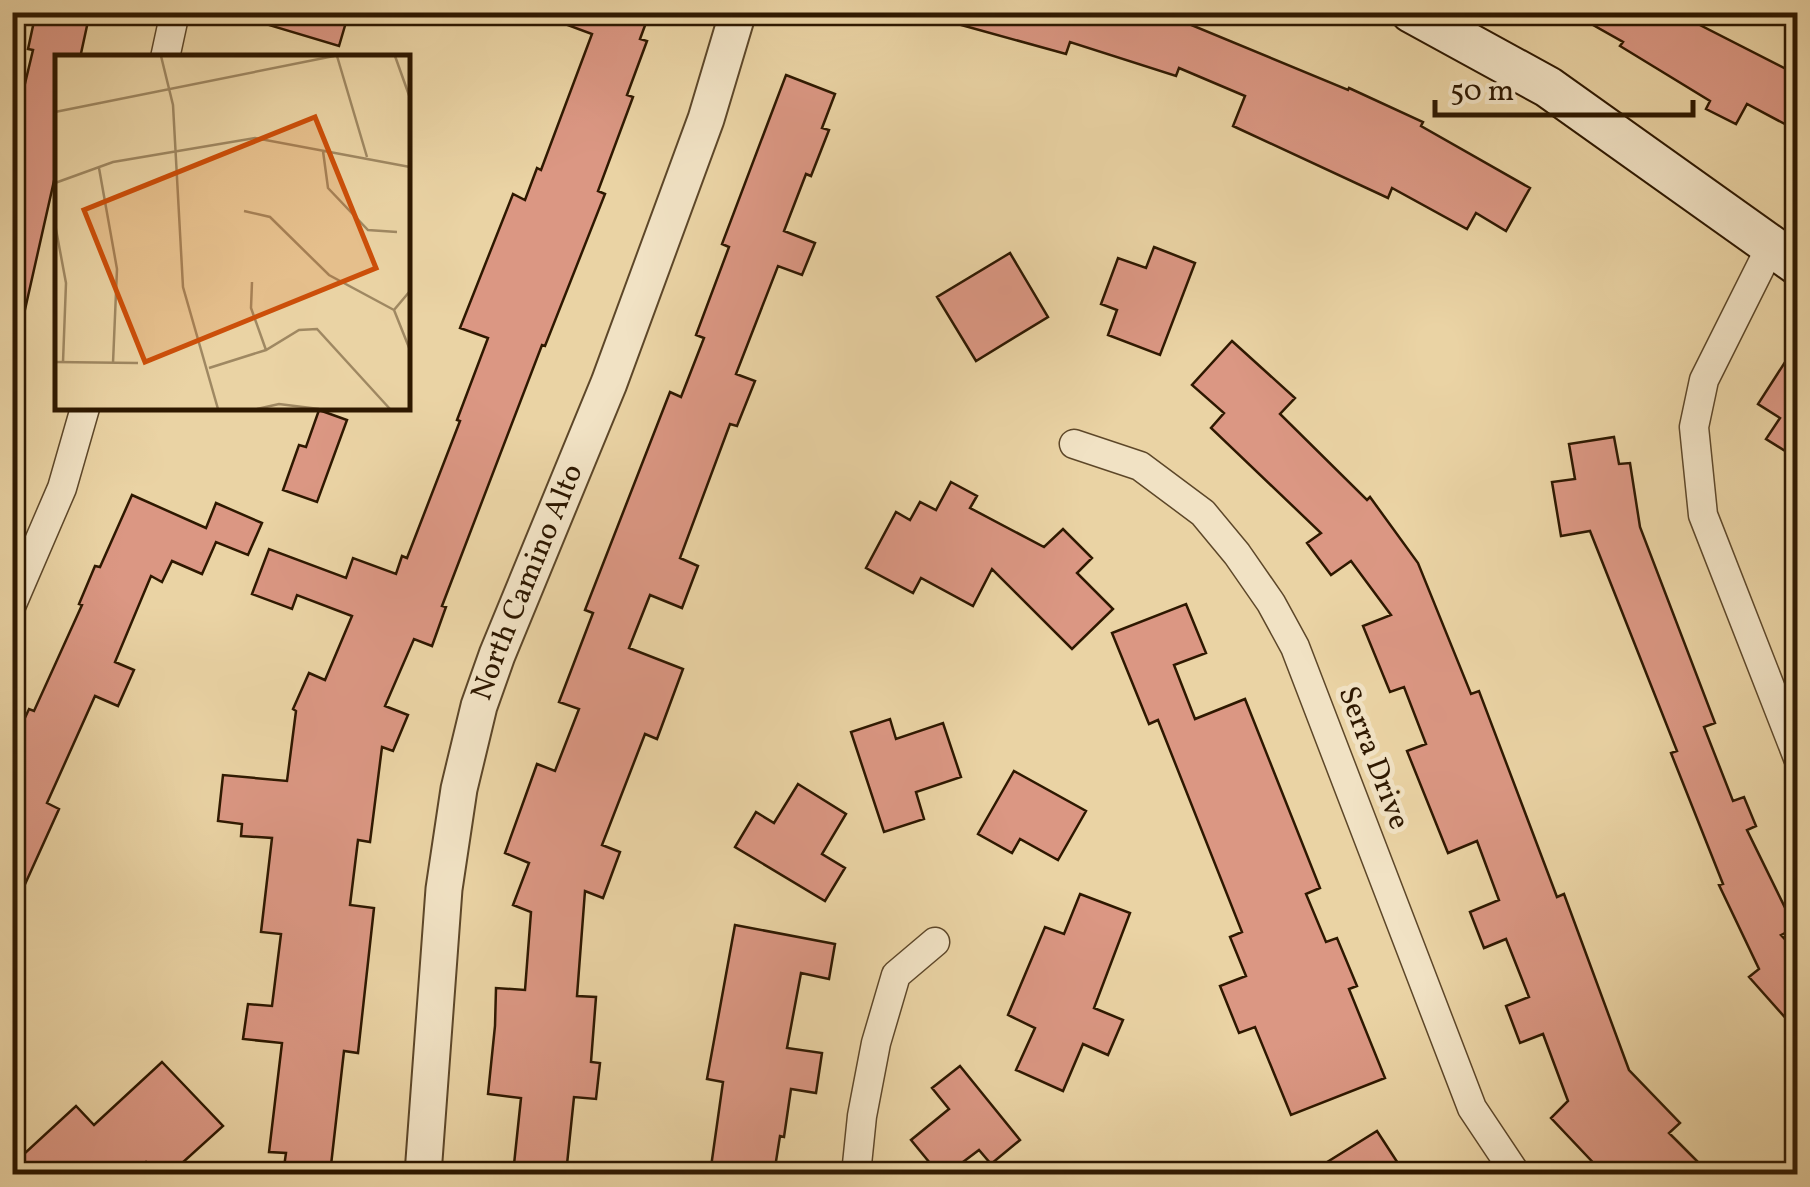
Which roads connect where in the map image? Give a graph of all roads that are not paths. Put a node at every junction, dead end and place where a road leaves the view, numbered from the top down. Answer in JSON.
{"nodes":[{"id":1,"x":175,"y":12,"type":"edge"},
{"id":2,"x":738,"y":12,"type":"edge"},
{"id":3,"x":1411,"y":12,"type":"edge"},
{"id":4,"x":167,"y":55,"type":"edge"},
{"id":5,"x":1784,"y":255,"type":"edge"},
{"id":6,"x":84,"y":410,"type":"edge"},
{"id":7,"x":1074,"y":444,"type":"dead end"},
{"id":8,"x":12,"y":604,"type":"edge"},
{"id":9,"x":1798,"y":758,"type":"edge"},
{"id":10,"x":935,"y":942,"type":"dead end"},
{"id":11,"x":423,"y":1174,"type":"edge"},
{"id":12,"x":856,"y":1174,"type":"edge"},
{"id":13,"x":1516,"y":1174,"type":"edge"}],
"edges":[{"from":1,"to":4,"type":"street"},
{"from":2,"to":11,"type":"street","name":"North Camino Alto"},
{"from":3,"to":5,"type":"main road"},
{"from":5,"to":9,"type":"street"},
{"from":6,"to":8,"type":"street"},
{"from":7,"to":13,"type":"street","name":"Serra Drive"},
{"from":10,"to":12,"type":"street"}]}
